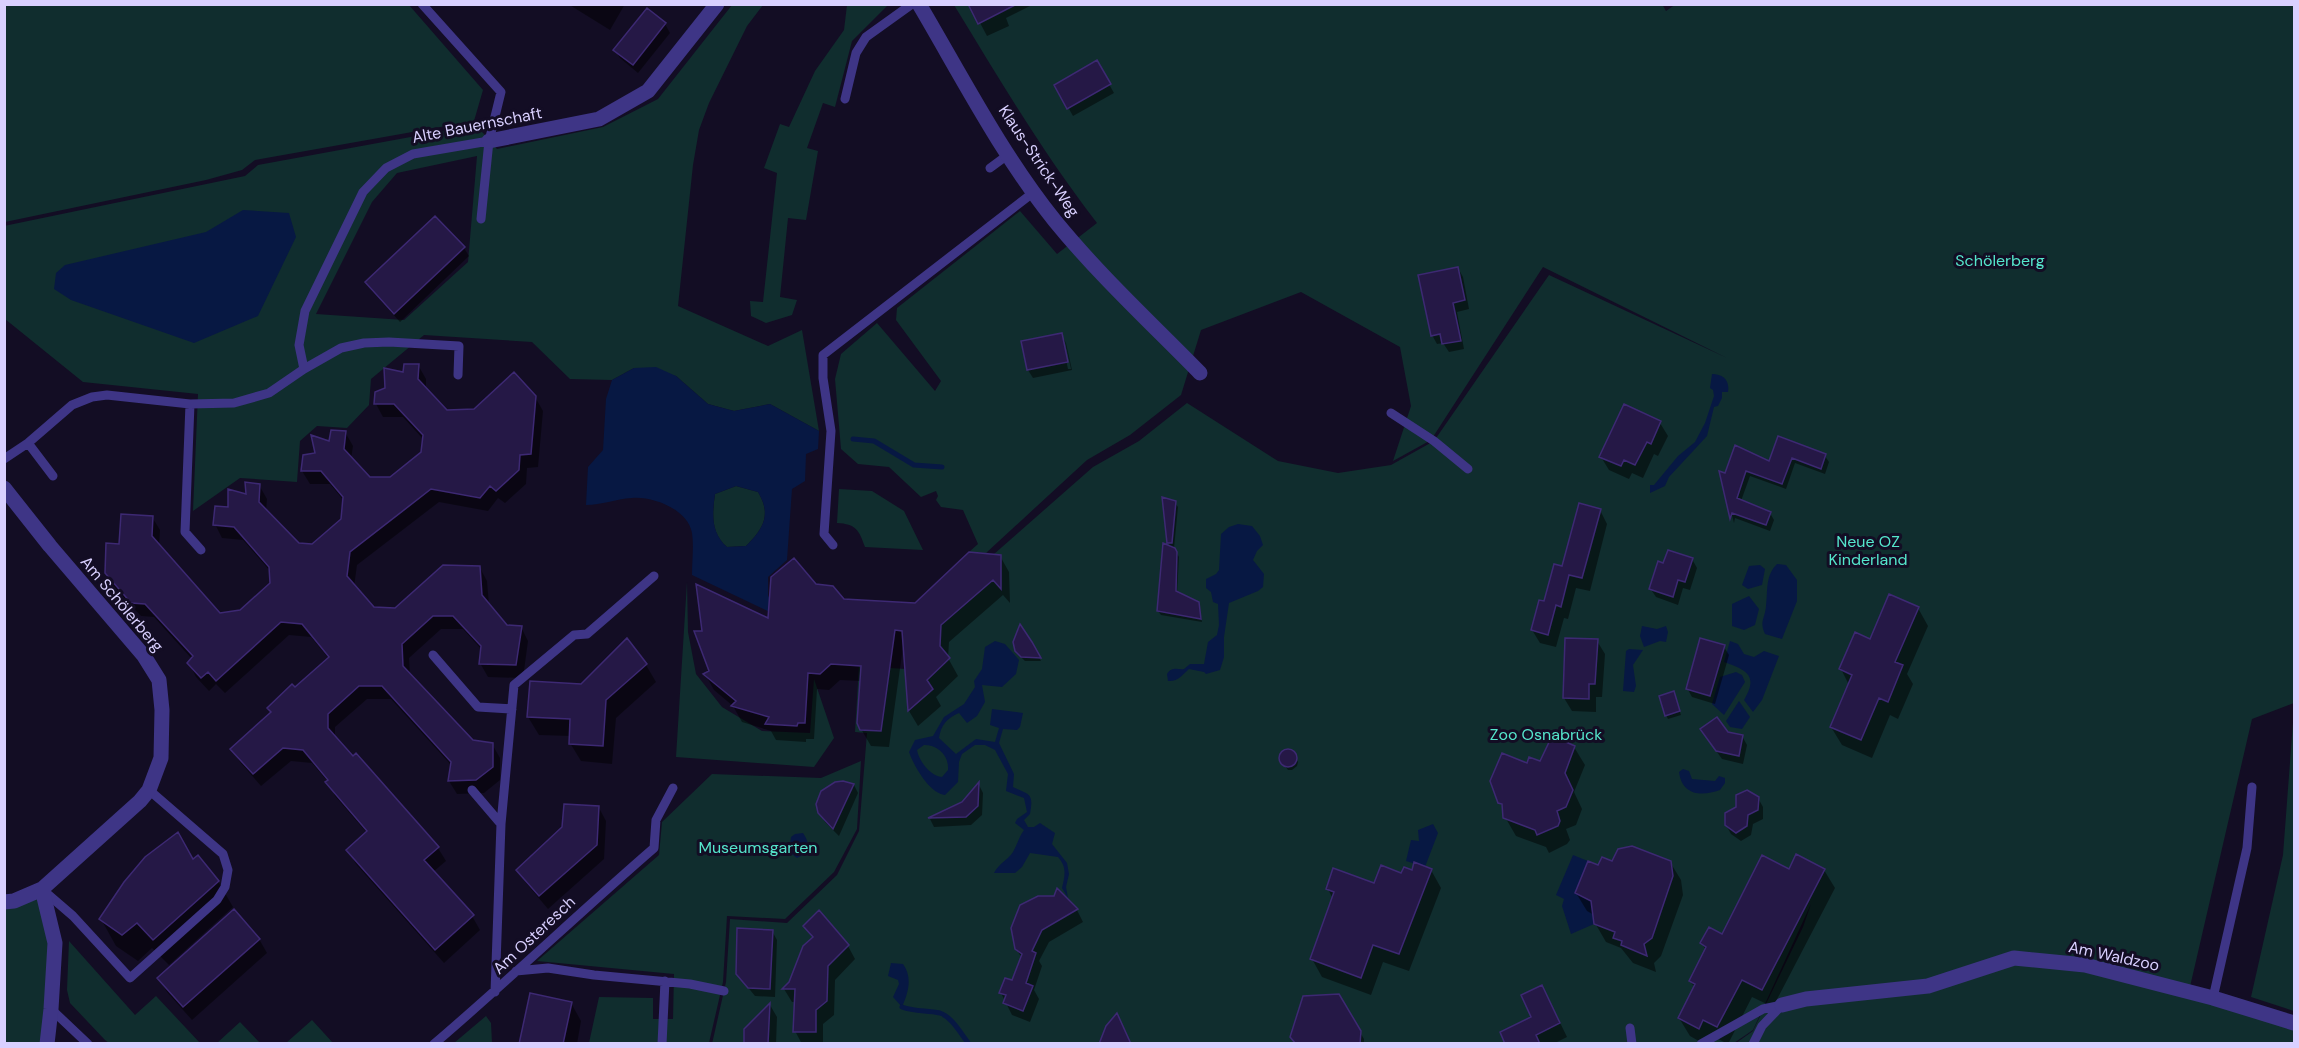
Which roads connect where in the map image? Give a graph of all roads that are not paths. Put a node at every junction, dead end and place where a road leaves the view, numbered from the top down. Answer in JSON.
{"nodes":[{"id":1,"x":422,"y":4,"type":"edge"},
{"id":2,"x":717,"y":4,"type":"edge"},
{"id":3,"x":912,"y":4,"type":"edge"},
{"id":4,"x":920,"y":4,"type":"edge"},
{"id":5,"x":845,"y":99,"type":"dead end"},
{"id":6,"x":489,"y":141,"type":"junction"},
{"id":7,"x":1009,"y":154,"type":"junction"},
{"id":8,"x":990,"y":168,"type":"dead end"},
{"id":9,"x":1034,"y":192,"type":"junction"},
{"id":10,"x":481,"y":219,"type":"dead end"},
{"id":11,"x":304,"y":369,"type":"junction"},
{"id":12,"x":1200,"y":374,"type":"dead end"},
{"id":13,"x":458,"y":375,"type":"dead end"},
{"id":14,"x":190,"y":404,"type":"junction"},
{"id":15,"x":1391,"y":413,"type":"dead end"},
{"id":16,"x":28,"y":442,"type":"junction"},
{"id":17,"x":4,"y":459,"type":"edge"},
{"id":18,"x":1468,"y":469,"type":"dead end"},
{"id":19,"x":53,"y":476,"type":"dead end"},
{"id":20,"x":4,"y":488,"type":"edge"},
{"id":21,"x":834,"y":545,"type":"dead end"},
{"id":22,"x":201,"y":550,"type":"dead end"},
{"id":23,"x":654,"y":576,"type":"dead end"},
{"id":24,"x":434,"y":655,"type":"dead end"},
{"id":25,"x":512,"y":709,"type":"junction"},
{"id":26,"x":2252,"y":787,"type":"dead end"},
{"id":27,"x":673,"y":789,"type":"dead end"},
{"id":28,"x":149,"y":790,"type":"junction"},
{"id":29,"x":471,"y":790,"type":"dead end"},
{"id":30,"x":501,"y":824,"type":"junction"},
{"id":31,"x":42,"y":889,"type":"junction"},
{"id":32,"x":4,"y":903,"type":"edge"},
{"id":33,"x":516,"y":971,"type":"junction"},
{"id":34,"x":665,"y":981,"type":"junction"},
{"id":35,"x":724,"y":991,"type":"dead end"},
{"id":36,"x":495,"y":992,"type":"junction"},
{"id":37,"x":2213,"y":998,"type":"junction"},
{"id":38,"x":1782,"y":1005,"type":"junction"},
{"id":39,"x":51,"y":1009,"type":"junction"},
{"id":40,"x":2295,"y":1023,"type":"edge"},
{"id":41,"x":1630,"y":1028,"type":"dead end"},
{"id":42,"x":47,"y":1044,"type":"edge"},
{"id":43,"x":88,"y":1044,"type":"edge"},
{"id":44,"x":434,"y":1044,"type":"edge"},
{"id":45,"x":662,"y":1044,"type":"edge"},
{"id":46,"x":1632,"y":1044,"type":"edge"},
{"id":47,"x":1701,"y":1044,"type":"edge"},
{"id":48,"x":1754,"y":1044,"type":"edge"}],
"edges":[{"from":1,"to":6,"type":"lane"},
{"from":2,"to":6,"type":"street","name":"Alte Bauernschaft"},
{"from":3,"to":5,"type":"lane"},
{"from":4,"to":7,"type":"street","name":"Klaus-Strick-Weg"},
{"from":6,"to":10,"type":"lane"},
{"from":6,"to":11,"type":"lane","name":"Alte Bauernschaft"},
{"from":7,"to":8,"type":"lane"},
{"from":7,"to":9,"type":"street","name":"Klaus-Strick-Weg"},
{"from":9,"to":12,"type":"street","name":"Klaus-Strick-Weg"},
{"from":9,"to":21,"type":"lane"},
{"from":11,"to":13,"type":"lane"},
{"from":11,"to":14,"type":"lane"},
{"from":14,"to":16,"type":"lane"},
{"from":14,"to":22,"type":"lane"},
{"from":15,"to":18,"type":"lane"},
{"from":16,"to":17,"type":"lane"},
{"from":16,"to":19,"type":"lane"},
{"from":20,"to":28,"type":"street","name":"Am Schölerberg"},
{"from":23,"to":25,"type":"lane"},
{"from":24,"to":25,"type":"lane"},
{"from":25,"to":30,"type":"lane"},
{"from":26,"to":37,"type":"lane"},
{"from":27,"to":33,"type":"lane","name":"Am Osteresch"},
{"from":28,"to":31,"type":"street","name":"Am Schölerberg"},
{"from":28,"to":31,"type":"lane"},
{"from":29,"to":30,"type":"lane"},
{"from":30,"to":36,"type":"lane"},
{"from":31,"to":32,"type":"street","name":"Am Schölerberg"},
{"from":31,"to":39,"type":"street"},
{"from":33,"to":34,"type":"lane"},
{"from":33,"to":36,"type":"lane","name":"Am Osteresch"},
{"from":34,"to":35,"type":"lane"},
{"from":34,"to":45,"type":"lane"},
{"from":36,"to":44,"type":"lane","name":"Am Osteresch"},
{"from":37,"to":38,"type":"street","name":"Am Waldzoo"},
{"from":37,"to":40,"type":"street","name":"Am Waldzoo"},
{"from":38,"to":47,"type":"lane"},
{"from":38,"to":48,"type":"lane"},
{"from":39,"to":42,"type":"street"},
{"from":39,"to":43,"type":"lane"},
{"from":41,"to":46,"type":"lane"}]}
